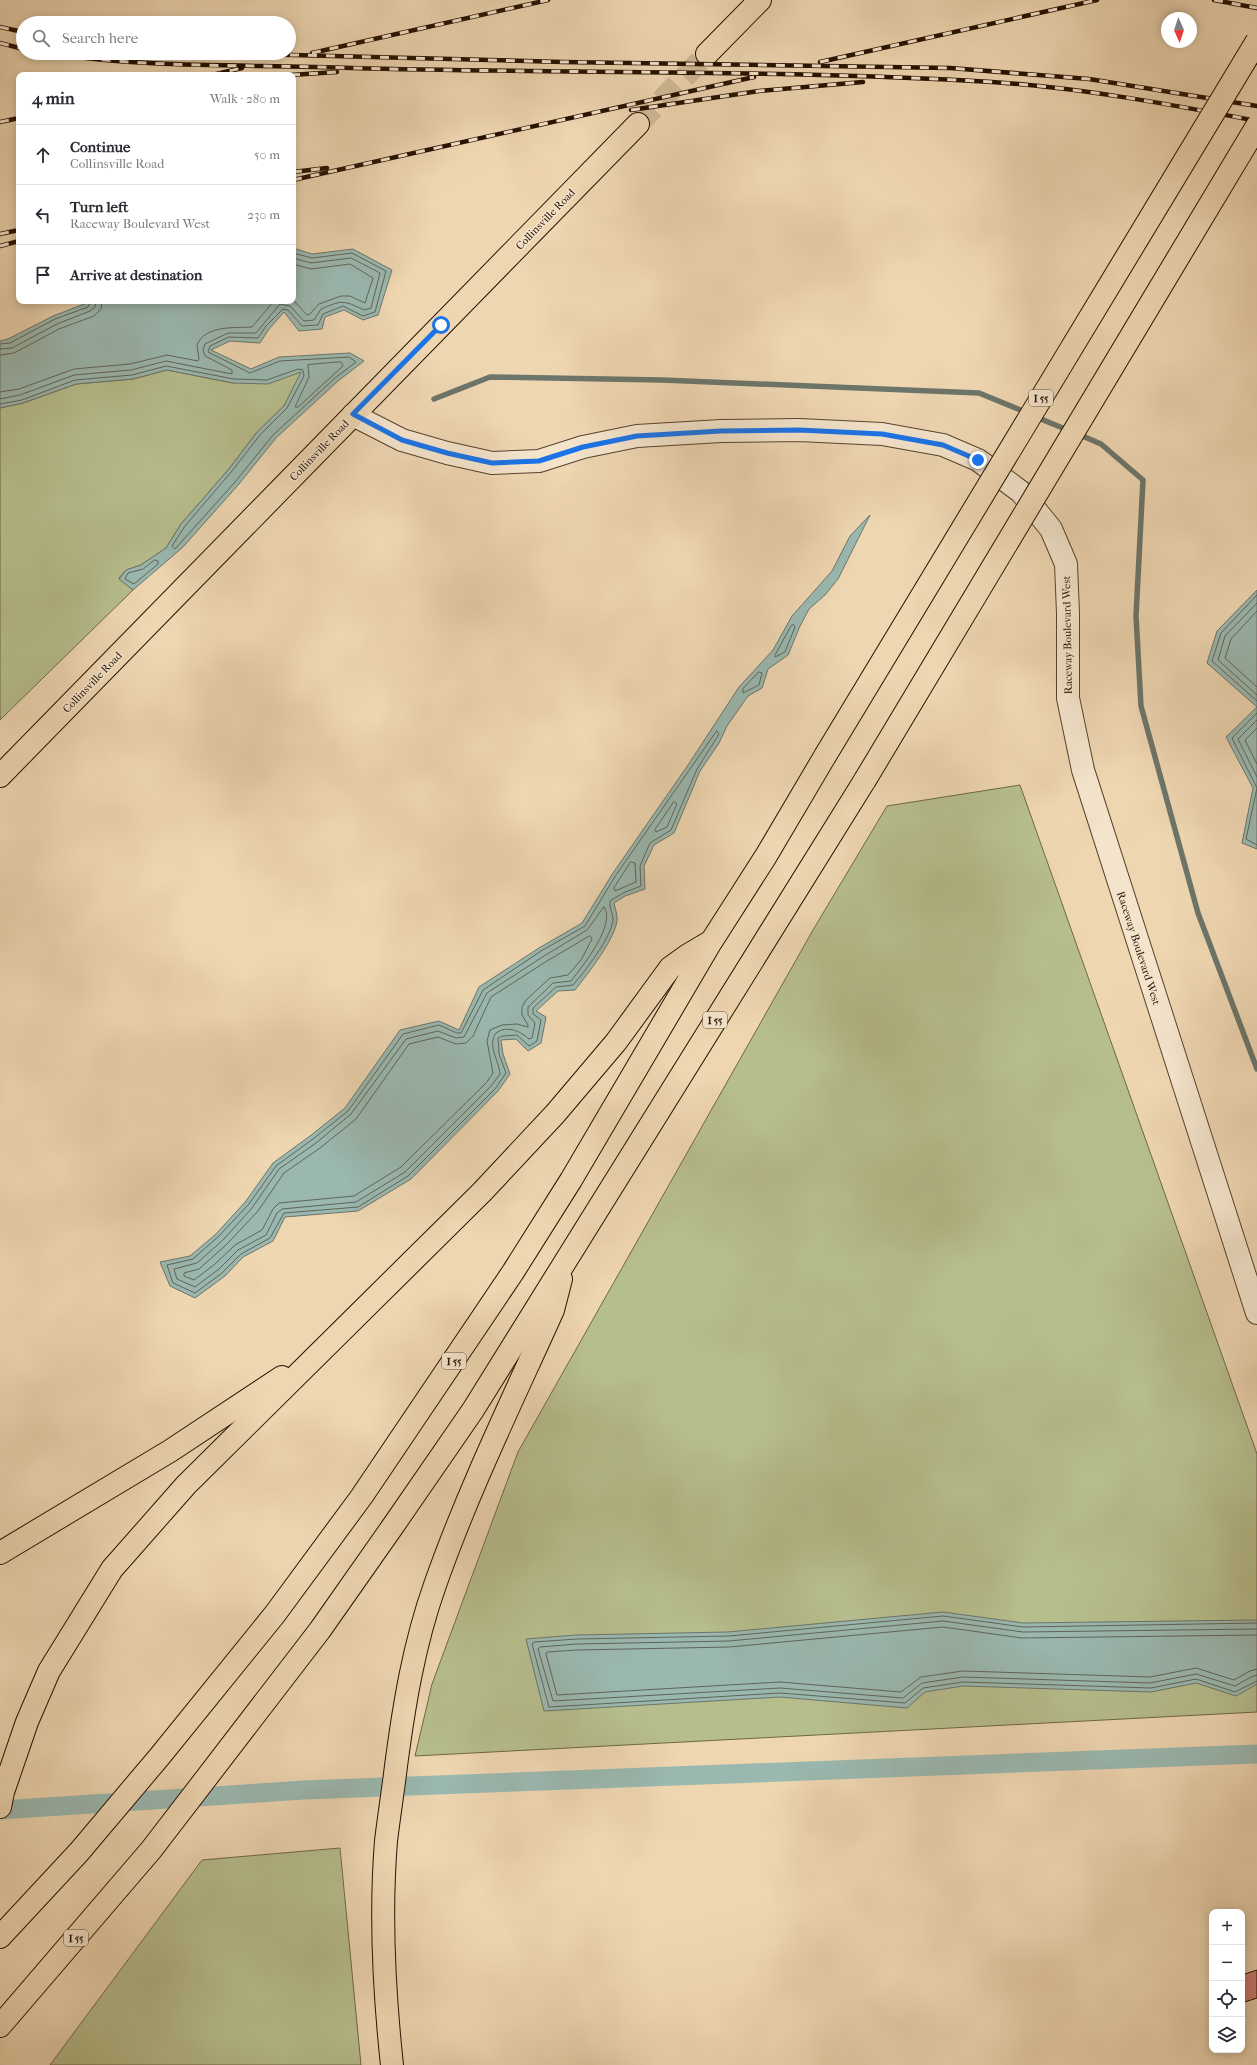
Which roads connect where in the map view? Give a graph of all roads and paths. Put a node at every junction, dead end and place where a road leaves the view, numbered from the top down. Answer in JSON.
{"nodes":[{"id":1,"x":760,"y":0,"type":"edge"},
{"id":2,"x":1257,"y":41,"type":"edge"},
{"id":3,"x":707,"y":54,"type":"tunnel mouth"},
{"id":4,"x":638,"y":124,"type":"tunnel mouth"},
{"id":5,"x":1257,"y":126,"type":"edge"},
{"id":6,"x":353,"y":414,"type":"junction"},
{"id":7,"x":0,"y":776,"type":"edge"},
{"id":8,"x":711,"y":942,"type":"junction"},
{"id":9,"x":566,"y":1260,"type":"junction"},
{"id":10,"x":1257,"y":1313,"type":"edge"},
{"id":11,"x":326,"y":1347,"type":"junction"},
{"id":12,"x":0,"y":1553,"type":"edge"},
{"id":13,"x":0,"y":1807,"type":"edge"},
{"id":14,"x":0,"y":1938,"type":"edge"},
{"id":15,"x":0,"y":2026,"type":"edge"},
{"id":16,"x":392,"y":2065,"type":"edge"}],
"edges":[{"from":1,"to":3,"type":"main road"},
{"from":2,"to":8,"type":"main road","number":"I 55","bridge":true},
{"from":4,"to":6,"type":"main road","name":"Collinsville Road"},
{"from":5,"to":9,"type":"main road","number":"I 55","bridge":true},
{"from":6,"to":7,"type":"main road","name":"Collinsville Road"},
{"from":6,"to":10,"type":"street","name":"Raceway Boulevard West"},
{"from":8,"to":11,"type":"main road"},
{"from":8,"to":14,"type":"main road","number":"I 55"},
{"from":9,"to":15,"type":"main road","number":"I 55"},
{"from":9,"to":16,"type":"main road"},
{"from":11,"to":12,"type":"main road"},
{"from":11,"to":13,"type":"main road"}]}
